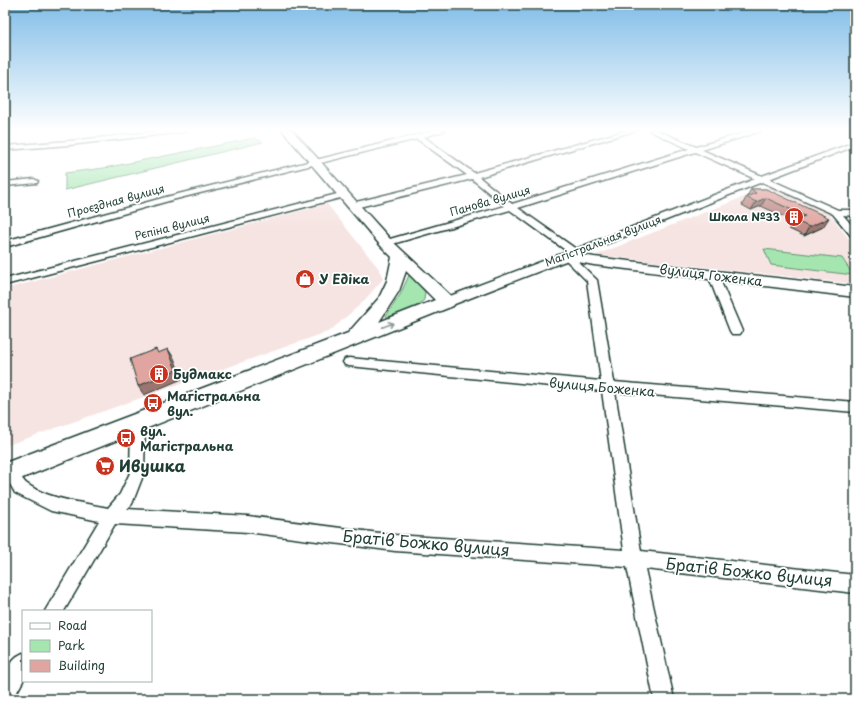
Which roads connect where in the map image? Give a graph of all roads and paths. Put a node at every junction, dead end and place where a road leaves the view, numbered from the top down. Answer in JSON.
{"nodes":[{"id":1,"x":312,"y":163,"type":"edge"},
{"id":2,"x":316,"y":163,"type":"edge"},
{"id":3,"x":455,"y":163,"type":"edge"},
{"id":4,"x":518,"y":163,"type":"edge"},
{"id":5,"x":654,"y":163,"type":"edge"},
{"id":6,"x":725,"y":163,"type":"edge"},
{"id":7,"x":805,"y":163,"type":"edge"},
{"id":8,"x":473,"y":176,"type":"junction"},
{"id":9,"x":762,"y":179,"type":"junction"},
{"id":10,"x":34,"y":181,"type":"dead end"},
{"id":11,"x":5,"y":184,"type":"edge"},
{"id":12,"x":345,"y":194,"type":"junction"},
{"id":13,"x":355,"y":206,"type":"junction"},
{"id":14,"x":511,"y":207,"type":"junction"},
{"id":15,"x":836,"y":212,"type":"junction"},
{"id":16,"x":855,"y":214,"type":"edge"},
{"id":17,"x":855,"y":235,"type":"edge"},
{"id":18,"x":386,"y":242,"type":"junction"},
{"id":19,"x":5,"y":244,"type":"edge"},
{"id":20,"x":571,"y":254,"type":"junction"},
{"id":21,"x":400,"y":256,"type":"junction"},
{"id":22,"x":713,"y":275,"type":"junction"},
{"id":23,"x":5,"y":282,"type":"edge"},
{"id":24,"x":855,"y":292,"type":"edge"},
{"id":25,"x":447,"y":302,"type":"junction"},
{"id":26,"x":736,"y":331,"type":"dead end"},
{"id":27,"x":352,"y":339,"type":"junction"},
{"id":28,"x":349,"y":362,"type":"dead end"},
{"id":29,"x":609,"y":388,"type":"junction"},
{"id":30,"x":855,"y":407,"type":"edge"},
{"id":31,"x":138,"y":423,"type":"junction"},
{"id":32,"x":8,"y":473,"type":"edge"},
{"id":33,"x":111,"y":516,"type":"junction"},
{"id":34,"x":634,"y":559,"type":"junction"},
{"id":35,"x":855,"y":584,"type":"edge"},
{"id":36,"x":55,"y":610,"type":"edge"},
{"id":37,"x":22,"y":665,"type":"edge"},
{"id":38,"x":5,"y":693,"type":"edge"},
{"id":39,"x":664,"y":699,"type":"edge"}],
"edges":[{"from":1,"to":19,"type":"street","name":"Проєздная вулиця"},
{"from":2,"to":12,"type":"main road"},
{"from":3,"to":8,"type":"street"},
{"from":4,"to":8,"type":"street"},
{"from":5,"to":14,"type":"street","name":"Панова вулиця"},
{"from":6,"to":9,"type":"street"},
{"from":7,"to":9,"type":"street","name":"Магістральная вулиця"},
{"from":8,"to":13,"type":"street"},
{"from":8,"to":14,"type":"street"},
{"from":9,"to":15,"type":"street"},
{"from":9,"to":20,"type":"street","name":"Магістральная вулиця"},
{"from":10,"to":11,"type":"street"},
{"from":12,"to":13,"type":"main road"},
{"from":12,"to":23,"type":"street","name":"Рєпіна вулиця"},
{"from":13,"to":18,"type":"main road"},
{"from":14,"to":18,"type":"street","name":"Панова вулиця"},
{"from":14,"to":20,"type":"street"},
{"from":15,"to":16,"type":"street"},
{"from":15,"to":17,"type":"street"},
{"from":18,"to":21,"type":"main road"},
{"from":20,"to":22,"type":"street","name":"вулиця Гоженка"},
{"from":20,"to":25,"type":"street","name":"Магістральная вулиця"},
{"from":20,"to":29,"type":"street"},
{"from":21,"to":25,"type":"main road"},
{"from":21,"to":27,"type":"main road"},
{"from":22,"to":24,"type":"street","name":"вулиця Гоженка"},
{"from":22,"to":26,"type":"street"},
{"from":27,"to":25,"type":"main road","name":"Магістральная вулиця","one_way":true},
{"from":27,"to":31,"type":"main road","name":"Магістральная вулиця"},
{"from":28,"to":29,"type":"street","name":"вулиця Боженка"},
{"from":29,"to":30,"type":"street","name":"вулиця Боженка"},
{"from":29,"to":34,"type":"street"},
{"from":31,"to":32,"type":"main road"},
{"from":31,"to":33,"type":"street"},
{"from":32,"to":33,"type":"street","name":"Братів Божко вулиця"},
{"from":33,"to":34,"type":"street","name":"Братів Божко вулиця"},
{"from":33,"to":36,"type":"street"},
{"from":34,"to":35,"type":"street","name":"Братів Божко вулиця"},
{"from":34,"to":39,"type":"street"},
{"from":37,"to":38,"type":"street"}]}
